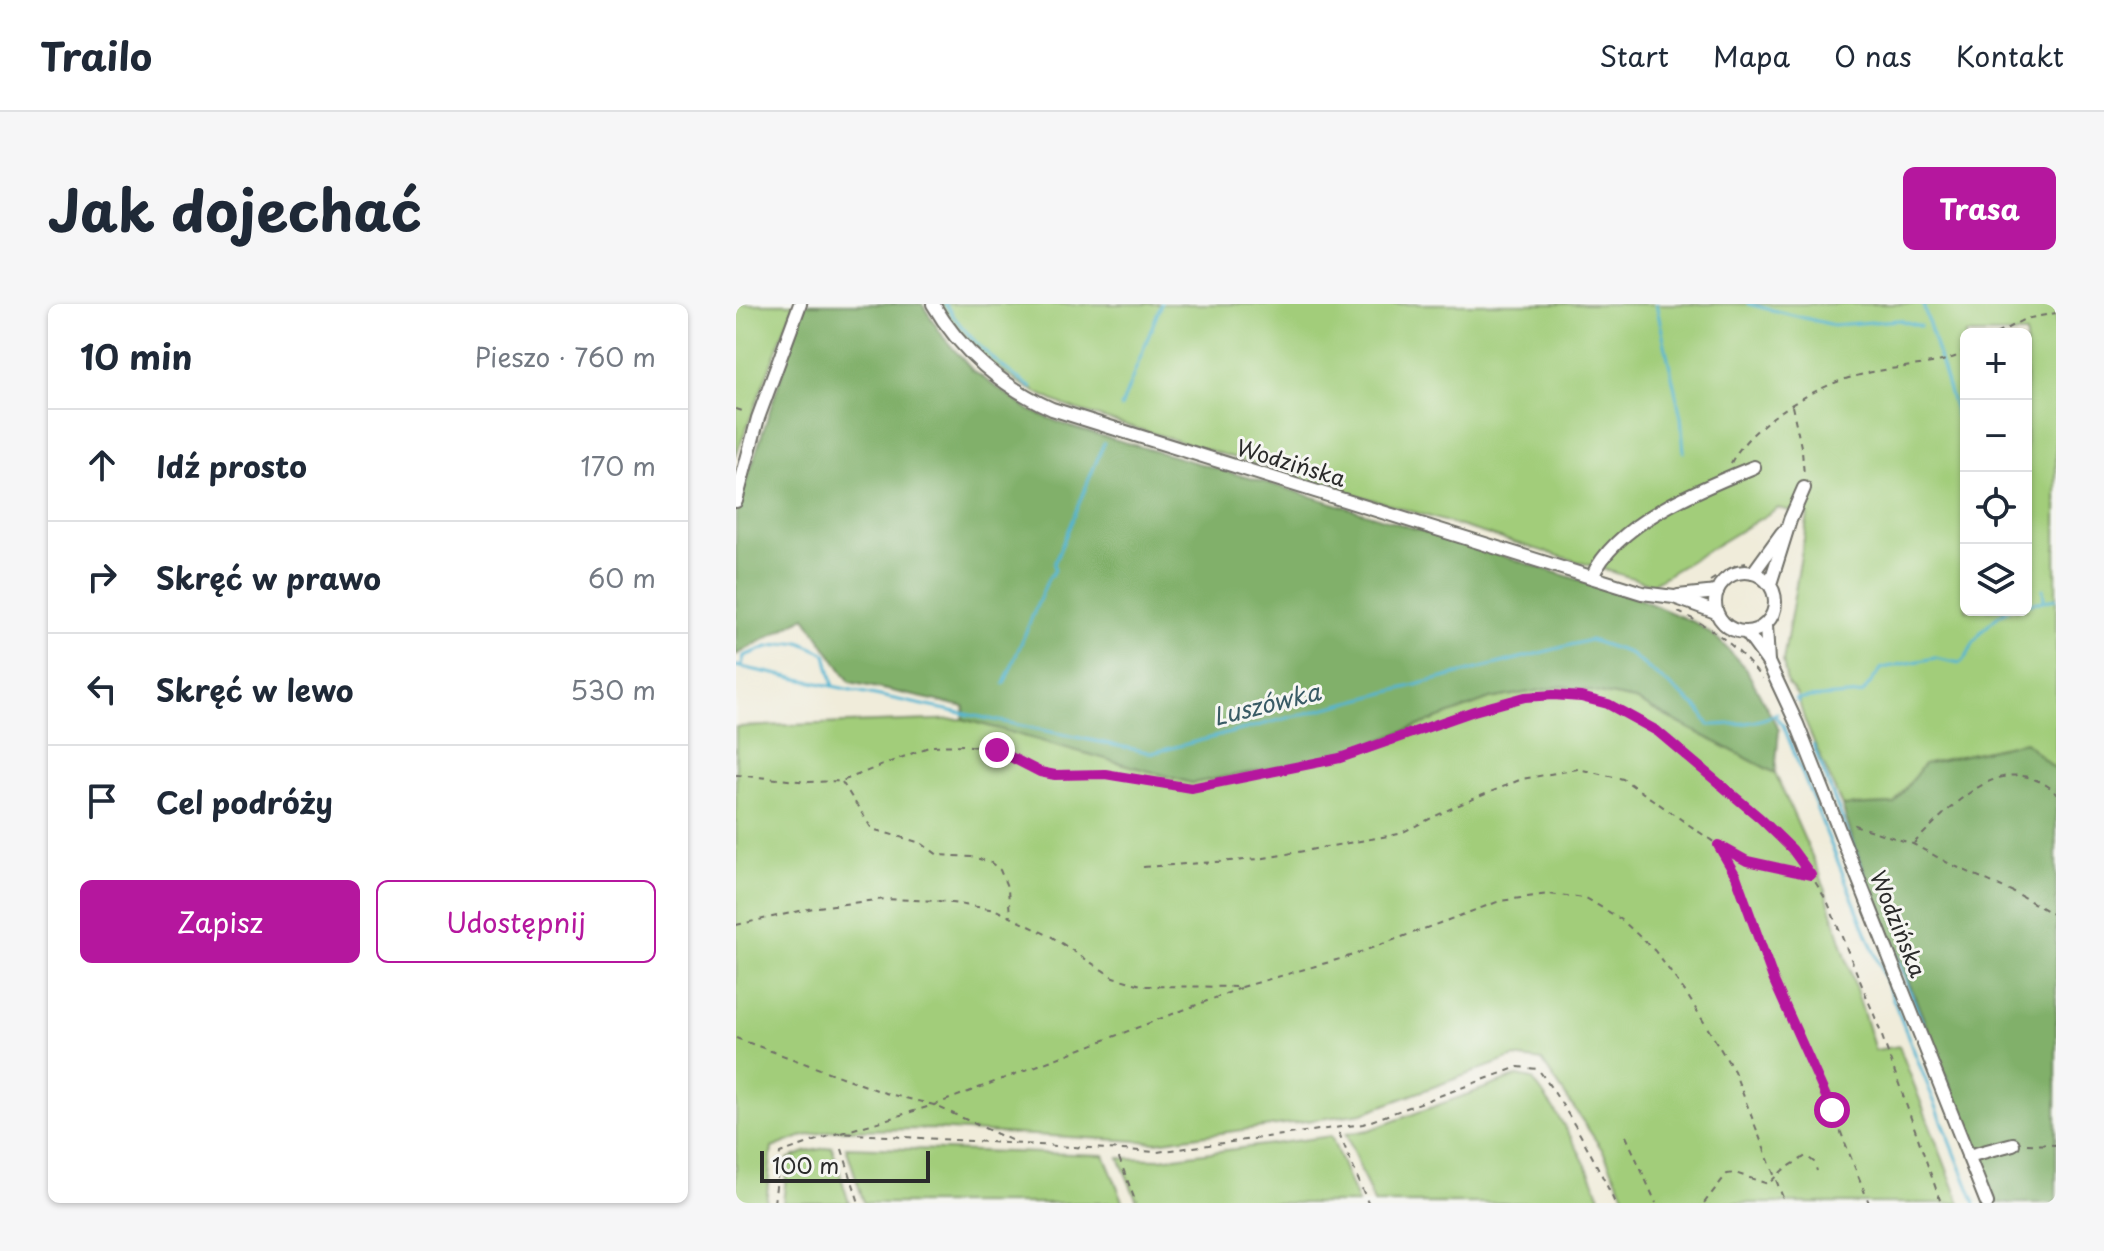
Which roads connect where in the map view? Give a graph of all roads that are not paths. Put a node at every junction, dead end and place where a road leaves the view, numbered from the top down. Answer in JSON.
{"nodes":[{"id":1,"x":800,"y":304,"type":"edge"},
{"id":2,"x":933,"y":304,"type":"edge"},
{"id":3,"x":1754,"y":467,"type":"dead end"},
{"id":4,"x":1804,"y":488,"type":"road end"},
{"id":5,"x":736,"y":501,"type":"edge"},
{"id":6,"x":1790,"y":520,"type":"junction"},
{"id":7,"x":1753,"y":573,"type":"junction"},
{"id":8,"x":1592,"y":577,"type":"junction"},
{"id":9,"x":1770,"y":584,"type":"junction"},
{"id":10,"x":1717,"y":592,"type":"junction"},
{"id":11,"x":1673,"y":603,"type":"junction"},
{"id":12,"x":1716,"y":612,"type":"junction"},
{"id":13,"x":1766,"y":625,"type":"junction"},
{"id":14,"x":1747,"y":633,"type":"junction"},
{"id":15,"x":1768,"y":662,"type":"junction"},
{"id":16,"x":2013,"y":1144,"type":"road end"},
{"id":17,"x":1968,"y":1156,"type":"junction"},
{"id":18,"x":1987,"y":1203,"type":"edge"}],
"edges":[{"from":1,"to":5,"type":"street"},
{"from":2,"to":8,"type":"street","name":"Wodzińska"},
{"from":3,"to":8,"type":"street"},
{"from":4,"to":6,"type":"street"},
{"from":6,"to":7,"type":"street"},
{"from":6,"to":9,"type":"street"},
{"from":7,"to":9,"type":"street"},
{"from":7,"to":10,"type":"street"},
{"from":8,"to":11,"type":"street","name":"Wodzińska"},
{"from":9,"to":13,"type":"street"},
{"from":10,"to":11,"type":"street","name":"Wodzińska"},
{"from":10,"to":12,"type":"street"},
{"from":11,"to":12,"type":"street","name":"Wodzińska"},
{"from":12,"to":14,"type":"street"},
{"from":13,"to":14,"type":"street"},
{"from":13,"to":15,"type":"street","name":"Wodzińska"},
{"from":14,"to":15,"type":"street","name":"Wodzińska"},
{"from":15,"to":17,"type":"street","name":"Wodzińska"},
{"from":16,"to":17,"type":"street"},
{"from":17,"to":18,"type":"street","name":"Wodzińska"}]}
